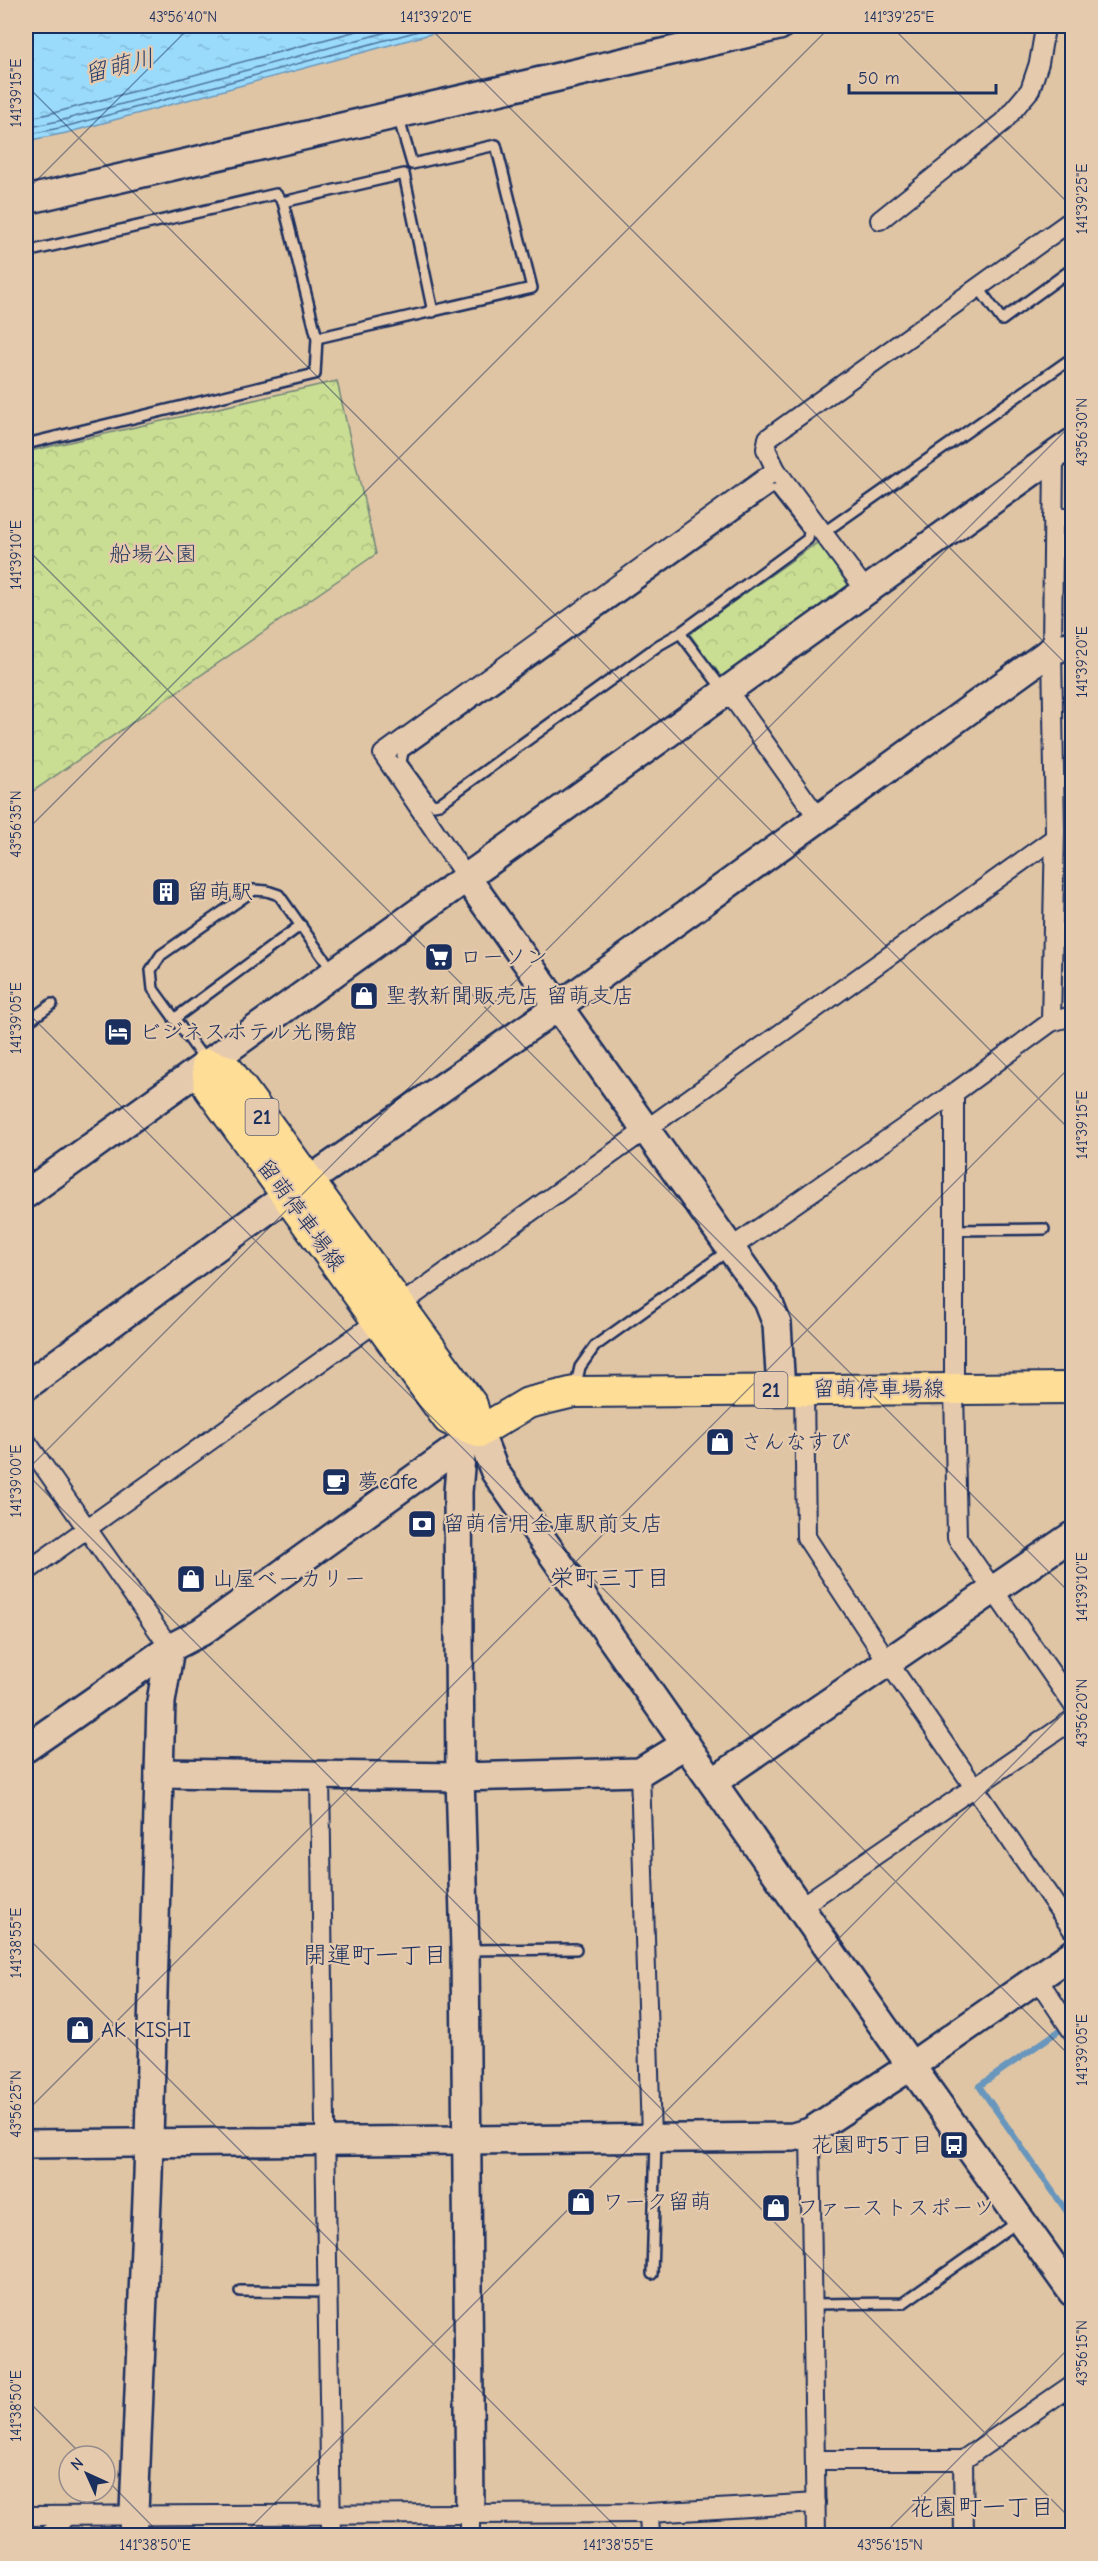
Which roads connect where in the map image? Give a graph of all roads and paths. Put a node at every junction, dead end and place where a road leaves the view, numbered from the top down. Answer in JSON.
{"nodes":[{"id":1,"x":779,"y":26,"type":"edge"},
{"id":2,"x":1043,"y":26,"type":"edge"},
{"id":3,"x":398,"y":115,"type":"junction"},
{"id":4,"x":412,"y":164,"type":"junction"},
{"id":5,"x":404,"y":174,"type":"junction"},
{"id":6,"x":26,"y":200,"type":"edge"},
{"id":7,"x":283,"y":202,"type":"junction"},
{"id":8,"x":880,"y":220,"type":"dead end"},
{"id":9,"x":1069,"y":229,"type":"edge"},
{"id":10,"x":26,"y":252,"type":"edge"},
{"id":11,"x":1072,"y":269,"type":"edge"},
{"id":12,"x":978,"y":287,"type":"junction"},
{"id":13,"x":433,"y":312,"type":"junction"},
{"id":14,"x":317,"y":338,"type":"junction"},
{"id":15,"x":1072,"y":358,"type":"edge"},
{"id":16,"x":26,"y":444,"type":"edge"},
{"id":17,"x":1063,"y":450,"type":"edge"},
{"id":18,"x":776,"y":470,"type":"junction"},
{"id":19,"x":1053,"y":518,"type":"junction"},
{"id":20,"x":1072,"y":518,"type":"edge"},
{"id":21,"x":823,"y":533,"type":"junction"},
{"id":22,"x":867,"y":592,"type":"junction"},
{"id":23,"x":680,"y":633,"type":"junction"},
{"id":24,"x":1062,"y":648,"type":"edge"},
{"id":25,"x":727,"y":692,"type":"junction"},
{"id":26,"x":819,"y":819,"type":"junction"},
{"id":27,"x":1060,"y":834,"type":"edge"},
{"id":28,"x":466,"y":877,"type":"junction"},
{"id":29,"x":301,"y":925,"type":"junction"},
{"id":30,"x":334,"y":972,"type":"junction"},
{"id":31,"x":52,"y":1004,"type":"dead end"},
{"id":32,"x":559,"y":1006,"type":"junction"},
{"id":33,"x":1072,"y":1016,"type":"edge"},
{"id":34,"x":174,"y":1019,"type":"junction"},
{"id":35,"x":1051,"y":1022,"type":"junction"},
{"id":36,"x":26,"y":1023,"type":"edge"},
{"id":37,"x":207,"y":1064,"type":"junction"},
{"id":38,"x":954,"y":1093,"type":"junction"},
{"id":39,"x":646,"y":1128,"type":"junction"},
{"id":40,"x":298,"y":1188,"type":"junction"},
{"id":41,"x":26,"y":1194,"type":"edge"},
{"id":42,"x":1044,"y":1228,"type":"dead end"},
{"id":43,"x":954,"y":1230,"type":"junction"},
{"id":44,"x":731,"y":1248,"type":"junction"},
{"id":45,"x":388,"y":1313,"type":"junction"},
{"id":46,"x":26,"y":1386,"type":"edge"},
{"id":47,"x":1072,"y":1388,"type":"edge"},
{"id":48,"x":954,"y":1389,"type":"junction"},
{"id":49,"x":793,"y":1390,"type":"junction"},
{"id":50,"x":574,"y":1392,"type":"junction"},
{"id":51,"x":471,"y":1438,"type":"junction"},
{"id":52,"x":26,"y":1441,"type":"edge"},
{"id":53,"x":87,"y":1528,"type":"junction"},
{"id":54,"x":1072,"y":1536,"type":"edge"},
{"id":55,"x":26,"y":1572,"type":"edge"},
{"id":56,"x":993,"y":1591,"type":"junction"},
{"id":57,"x":170,"y":1647,"type":"junction"},
{"id":58,"x":888,"y":1662,"type":"junction"},
{"id":59,"x":1072,"y":1703,"type":"edge"},
{"id":60,"x":1072,"y":1720,"type":"edge"},
{"id":61,"x":686,"y":1744,"type":"junction"},
{"id":62,"x":26,"y":1748,"type":"edge"},
{"id":63,"x":640,"y":1772,"type":"junction"},
{"id":64,"x":159,"y":1773,"type":"junction"},
{"id":65,"x":320,"y":1776,"type":"junction"},
{"id":66,"x":460,"y":1777,"type":"junction"},
{"id":67,"x":713,"y":1782,"type":"junction"},
{"id":68,"x":975,"y":1787,"type":"junction"},
{"id":69,"x":800,"y":1907,"type":"junction"},
{"id":70,"x":1072,"y":1929,"type":"edge"},
{"id":71,"x":576,"y":1949,"type":"dead end"},
{"id":72,"x":465,"y":1950,"type":"junction"},
{"id":73,"x":1072,"y":1954,"type":"edge"},
{"id":74,"x":1037,"y":1978,"type":"junction"},
{"id":75,"x":1072,"y":2031,"type":"edge"},
{"id":76,"x":911,"y":2066,"type":"junction"},
{"id":77,"x":810,"y":2132,"type":"junction"},
{"id":78,"x":653,"y":2137,"type":"junction"},
{"id":79,"x":467,"y":2140,"type":"junction"},
{"id":80,"x":148,"y":2141,"type":"junction"},
{"id":81,"x":325,"y":2142,"type":"junction"},
{"id":82,"x":26,"y":2144,"type":"edge"},
{"id":83,"x":1020,"y":2219,"type":"junction"},
{"id":84,"x":652,"y":2274,"type":"dead end"},
{"id":85,"x":240,"y":2291,"type":"dead end"},
{"id":86,"x":328,"y":2292,"type":"junction"},
{"id":87,"x":1072,"y":2292,"type":"edge"},
{"id":88,"x":812,"y":2304,"type":"junction"},
{"id":89,"x":1072,"y":2385,"type":"edge"},
{"id":90,"x":815,"y":2460,"type":"junction"},
{"id":91,"x":963,"y":2460,"type":"junction"},
{"id":92,"x":816,"y":2503,"type":"junction"},
{"id":93,"x":331,"y":2513,"type":"junction"},
{"id":94,"x":649,"y":2513,"type":"junction"},
{"id":95,"x":26,"y":2516,"type":"edge"},
{"id":96,"x":66,"y":2516,"type":"junction"},
{"id":97,"x":470,"y":2524,"type":"edge"},
{"id":98,"x":134,"y":2526,"type":"edge"},
{"id":99,"x":48,"y":2535,"type":"edge"},
{"id":100,"x":331,"y":2535,"type":"edge"},
{"id":101,"x":650,"y":2535,"type":"edge"},
{"id":102,"x":816,"y":2535,"type":"edge"},
{"id":103,"x":964,"y":2535,"type":"edge"}],
"edges":[{"from":1,"to":3,"type":"street"},
{"from":2,"to":8,"type":"street"},
{"from":3,"to":4,"type":"lane"},
{"from":3,"to":6,"type":"street"},
{"from":4,"to":5,"type":"lane"},
{"from":4,"to":13,"type":"lane"},
{"from":5,"to":7,"type":"lane"},
{"from":5,"to":13,"type":"lane"},
{"from":7,"to":10,"type":"lane"},
{"from":7,"to":14,"type":"lane"},
{"from":9,"to":12,"type":"street"},
{"from":11,"to":12,"type":"lane"},
{"from":12,"to":18,"type":"street"},
{"from":13,"to":14,"type":"lane"},
{"from":14,"to":16,"type":"lane"},
{"from":15,"to":21,"type":"lane"},
{"from":17,"to":19,"type":"street"},
{"from":17,"to":22,"type":"street"},
{"from":18,"to":21,"type":"street"},
{"from":18,"to":28,"type":"street"},
{"from":19,"to":20,"type":"street"},
{"from":19,"to":24,"type":"street"},
{"from":21,"to":22,"type":"street"},
{"from":22,"to":25,"type":"street"},
{"from":23,"to":23,"type":"lane"},
{"from":23,"to":25,"type":"lane"},
{"from":24,"to":26,"type":"street"},
{"from":24,"to":27,"type":"street"},
{"from":25,"to":26,"type":"street"},
{"from":25,"to":28,"type":"street"},
{"from":26,"to":32,"type":"street"},
{"from":27,"to":35,"type":"street"},
{"from":27,"to":39,"type":"street"},
{"from":28,"to":30,"type":"street"},
{"from":28,"to":32,"type":"street"},
{"from":29,"to":30,"type":"lane"},
{"from":29,"to":34,"type":"lane"},
{"from":29,"to":34,"type":"lane"},
{"from":30,"to":37,"type":"street"},
{"from":31,"to":36,"type":"lane"},
{"from":32,"to":39,"type":"street"},
{"from":32,"to":40,"type":"street"},
{"from":33,"to":35,"type":"street"},
{"from":34,"to":37,"type":"lane"},
{"from":35,"to":38,"type":"street"},
{"from":37,"to":40,"type":"main road","name":"留萌停車場線","number":"21"},
{"from":37,"to":41,"type":"street"},
{"from":38,"to":43,"type":"street"},
{"from":38,"to":44,"type":"street"},
{"from":39,"to":44,"type":"street"},
{"from":39,"to":45,"type":"street"},
{"from":40,"to":45,"type":"main road","name":"留萌停車場線","number":"21"},
{"from":40,"to":46,"type":"street"},
{"from":42,"to":43,"type":"lane"},
{"from":43,"to":48,"type":"street"},
{"from":44,"to":49,"type":"street"},
{"from":44,"to":50,"type":"lane"},
{"from":45,"to":51,"type":"main road","name":"留萌停車場線","number":"21"},
{"from":45,"to":53,"type":"street"},
{"from":47,"to":48,"type":"main road","name":"留萌停車場線","number":"21"},
{"from":48,"to":49,"type":"main road","name":"留萌停車場線","number":"21"},
{"from":48,"to":56,"type":"street"},
{"from":49,"to":50,"type":"main road","name":"留萌停車場線","number":"21"},
{"from":49,"to":58,"type":"street"},
{"from":50,"to":51,"type":"main road","name":"留萌停車場線","number":"21"},
{"from":51,"to":57,"type":"street"},
{"from":51,"to":61,"type":"street"},
{"from":51,"to":66,"type":"street"},
{"from":52,"to":53,"type":"street"},
{"from":53,"to":55,"type":"street"},
{"from":53,"to":57,"type":"street"},
{"from":54,"to":56,"type":"street"},
{"from":56,"to":58,"type":"street"},
{"from":56,"to":59,"type":"street"},
{"from":57,"to":62,"type":"street"},
{"from":57,"to":64,"type":"street"},
{"from":58,"to":67,"type":"street"},
{"from":58,"to":68,"type":"street"},
{"from":60,"to":68,"type":"street"},
{"from":61,"to":63,"type":"street"},
{"from":61,"to":67,"type":"street"},
{"from":63,"to":66,"type":"street"},
{"from":63,"to":78,"type":"street"},
{"from":64,"to":65,"type":"street"},
{"from":64,"to":80,"type":"street"},
{"from":65,"to":66,"type":"street"},
{"from":65,"to":81,"type":"street"},
{"from":66,"to":72,"type":"street"},
{"from":67,"to":69,"type":"street"},
{"from":68,"to":69,"type":"street"},
{"from":68,"to":70,"type":"street"},
{"from":69,"to":76,"type":"street"},
{"from":71,"to":72,"type":"lane"},
{"from":72,"to":79,"type":"street"},
{"from":73,"to":74,"type":"street"},
{"from":74,"to":75,"type":"street"},
{"from":74,"to":76,"type":"street"},
{"from":76,"to":77,"type":"street"},
{"from":76,"to":83,"type":"street"},
{"from":77,"to":78,"type":"street"},
{"from":77,"to":88,"type":"street"},
{"from":78,"to":79,"type":"street"},
{"from":78,"to":84,"type":"lane"},
{"from":79,"to":81,"type":"street"},
{"from":79,"to":97,"type":"street"},
{"from":80,"to":81,"type":"street"},
{"from":80,"to":82,"type":"street"},
{"from":80,"to":98,"type":"street"},
{"from":81,"to":86,"type":"street"},
{"from":83,"to":87,"type":"street"},
{"from":83,"to":88,"type":"lane"},
{"from":85,"to":86,"type":"lane"},
{"from":86,"to":93,"type":"street"},
{"from":88,"to":90,"type":"street"},
{"from":89,"to":91,"type":"street"},
{"from":90,"to":91,"type":"street"},
{"from":90,"to":92,"type":"street"},
{"from":91,"to":103,"type":"street"},
{"from":92,"to":94,"type":"street"},
{"from":92,"to":102,"type":"street"},
{"from":93,"to":97,"type":"street"},
{"from":93,"to":98,"type":"street"},
{"from":93,"to":100,"type":"street"},
{"from":94,"to":97,"type":"street"},
{"from":94,"to":101,"type":"street"},
{"from":95,"to":96,"type":"street"},
{"from":96,"to":98,"type":"street"},
{"from":96,"to":99,"type":"street"}]}
